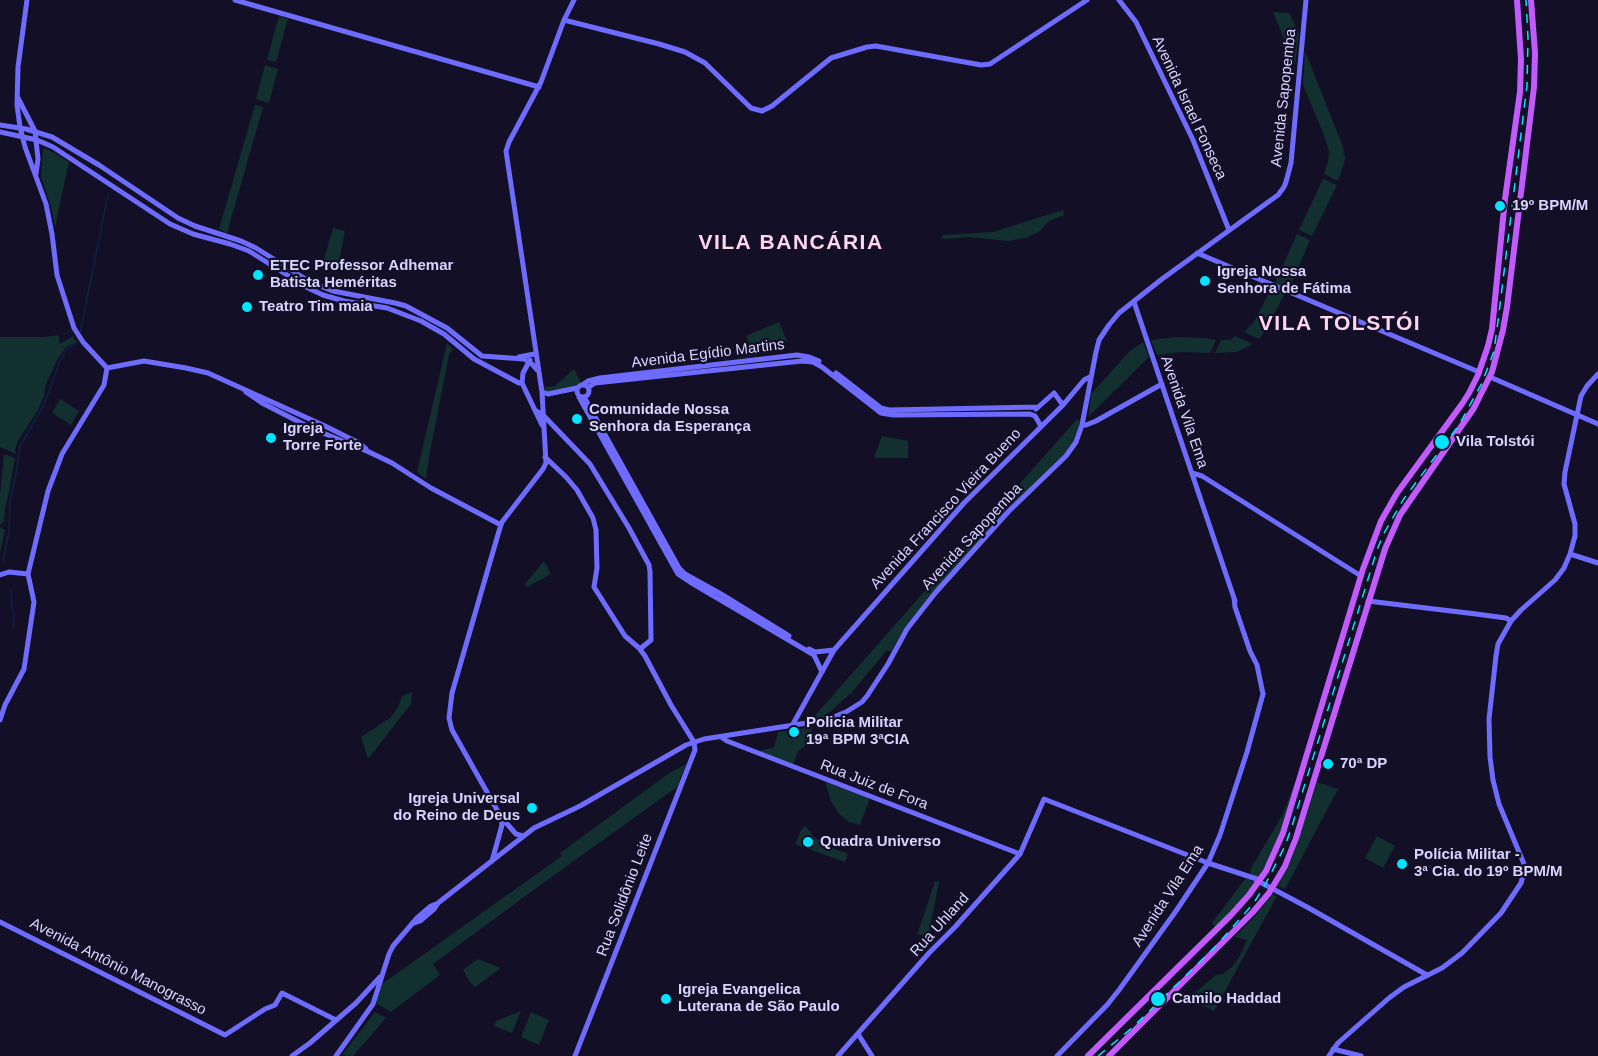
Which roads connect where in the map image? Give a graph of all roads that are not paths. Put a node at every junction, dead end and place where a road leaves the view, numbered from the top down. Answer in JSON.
{"nodes":[{"id":1,"x":27,"y":0,"type":"edge"},
{"id":2,"x":235,"y":0,"type":"edge"},
{"id":3,"x":574,"y":0,"type":"edge"},
{"id":4,"x":1087,"y":0,"type":"edge"},
{"id":5,"x":1119,"y":0,"type":"edge"},
{"id":6,"x":1306,"y":0,"type":"edge"},
{"id":7,"x":1517,"y":0,"type":"edge"},
{"id":8,"x":1531,"y":0,"type":"edge"},
{"id":9,"x":564,"y":20,"type":"junction"},
{"id":10,"x":1532,"y":72,"type":"dead end"},
{"id":11,"x":1521,"y":76,"type":"junction"},
{"id":12,"x":538,"y":87,"type":"junction"},
{"id":13,"x":17,"y":97,"type":"junction"},
{"id":14,"x":30,"y":118,"type":"junction"},
{"id":15,"x":19,"y":124,"type":"junction"},
{"id":16,"x":0,"y":125,"type":"edge"},
{"id":17,"x":35,"y":131,"type":"junction"},
{"id":18,"x":0,"y":132,"type":"edge"},
{"id":19,"x":22,"y":135,"type":"junction"},
{"id":20,"x":37,"y":140,"type":"junction"},
{"id":21,"x":25,"y":147,"type":"junction"},
{"id":22,"x":38,"y":150,"type":"junction"},
{"id":23,"x":36,"y":177,"type":"junction"},
{"id":24,"x":165,"y":211,"type":"junction"},
{"id":25,"x":152,"y":212,"type":"junction"},
{"id":26,"x":1230,"y":230,"type":"junction"},
{"id":27,"x":1197,"y":253,"type":"junction"},
{"id":28,"x":274,"y":259,"type":"junction"},
{"id":29,"x":264,"y":260,"type":"junction"},
{"id":30,"x":1134,"y":302,"type":"junction"},
{"id":31,"x":1492,"y":329,"type":"junction"},
{"id":32,"x":1503,"y":330,"type":"junction"},
{"id":33,"x":1488,"y":346,"type":"junction"},
{"id":34,"x":1499,"y":350,"type":"junction"},
{"id":35,"x":534,"y":353,"type":"junction"},
{"id":36,"x":517,"y":358,"type":"junction"},
{"id":37,"x":529,"y":361,"type":"junction"},
{"id":38,"x":107,"y":368,"type":"junction"},
{"id":39,"x":1479,"y":372,"type":"junction"},
{"id":40,"x":539,"y":373,"type":"junction"},
{"id":41,"x":1598,"y":374,"type":"edge"},
{"id":42,"x":1090,"y":377,"type":"junction"},
{"id":43,"x":1490,"y":377,"type":"junction"},
{"id":44,"x":522,"y":383,"type":"junction"},
{"id":45,"x":1162,"y":384,"type":"junction"},
{"id":46,"x":1089,"y":386,"type":"junction"},
{"id":47,"x":589,"y":387,"type":"junction"},
{"id":48,"x":1078,"y":388,"type":"junction"},
{"id":49,"x":580,"y":392,"type":"junction"},
{"id":50,"x":542,"y":395,"type":"junction"},
{"id":51,"x":1467,"y":396,"type":"junction"},
{"id":52,"x":1477,"y":402,"type":"junction"},
{"id":53,"x":1063,"y":405,"type":"junction"},
{"id":54,"x":1038,"y":407,"type":"junction"},
{"id":55,"x":535,"y":410,"type":"junction"},
{"id":56,"x":543,"y":415,"type":"junction"},
{"id":57,"x":1577,"y":415,"type":"junction"},
{"id":58,"x":1035,"y":416,"type":"junction"},
{"id":59,"x":1598,"y":424,"type":"edge"},
{"id":60,"x":1082,"y":425,"type":"junction"},
{"id":61,"x":1041,"y":426,"type":"junction"},
{"id":62,"x":544,"y":429,"type":"junction"},
{"id":63,"x":545,"y":457,"type":"junction"},
{"id":64,"x":1192,"y":473,"type":"junction"},
{"id":65,"x":1398,"y":491,"type":"junction"},
{"id":66,"x":1411,"y":498,"type":"junction"},
{"id":67,"x":501,"y":525,"type":"junction"},
{"id":68,"x":1570,"y":554,"type":"junction"},
{"id":69,"x":1598,"y":563,"type":"edge"},
{"id":70,"x":28,"y":574,"type":"junction"},
{"id":71,"x":0,"y":575,"type":"edge"},
{"id":72,"x":1359,"y":582,"type":"junction"},
{"id":73,"x":1371,"y":591,"type":"junction"},
{"id":74,"x":1380,"y":601,"type":"junction"},
{"id":75,"x":1367,"y":603,"type":"junction"},
{"id":76,"x":1511,"y":621,"type":"junction"},
{"id":77,"x":640,"y":649,"type":"junction"},
{"id":78,"x":834,"y":650,"type":"junction"},
{"id":79,"x":822,"y":672,"type":"junction"},
{"id":80,"x":0,"y":720,"type":"edge"},
{"id":81,"x":793,"y":724,"type":"junction"},
{"id":82,"x":721,"y":737,"type":"junction"},
{"id":83,"x":694,"y":741,"type":"junction"},
{"id":84,"x":1306,"y":776,"type":"junction"},
{"id":85,"x":501,"y":817,"type":"junction"},
{"id":86,"x":508,"y":825,"type":"junction"},
{"id":87,"x":501,"y":828,"type":"junction"},
{"id":88,"x":1283,"y":833,"type":"junction"},
{"id":89,"x":516,"y":834,"type":"junction"},
{"id":90,"x":523,"y":836,"type":"junction"},
{"id":91,"x":516,"y":841,"type":"junction"},
{"id":92,"x":498,"y":852,"type":"junction"},
{"id":93,"x":1020,"y":854,"type":"junction"},
{"id":94,"x":1208,"y":863,"type":"junction"},
{"id":95,"x":1285,"y":866,"type":"junction"},
{"id":96,"x":1260,"y":881,"type":"junction"},
{"id":97,"x":1272,"y":888,"type":"junction"},
{"id":98,"x":1254,"y":890,"type":"junction"},
{"id":99,"x":1264,"y":898,"type":"junction"},
{"id":100,"x":0,"y":922,"type":"edge"},
{"id":101,"x":1427,"y":975,"type":"junction"},
{"id":102,"x":381,"y":979,"type":"junction"},
{"id":103,"x":361,"y":1005,"type":"junction"},
{"id":104,"x":366,"y":1016,"type":"junction"},
{"id":105,"x":336,"y":1020,"type":"junction"},
{"id":106,"x":1113,"y":1031,"type":"junction"},
{"id":107,"x":858,"y":1034,"type":"junction"},
{"id":108,"x":1118,"y":1047,"type":"junction"},
{"id":109,"x":1333,"y":1049,"type":"junction"},
{"id":110,"x":294,"y":1056,"type":"edge"},
{"id":111,"x":336,"y":1056,"type":"edge"},
{"id":112,"x":574,"y":1056,"type":"edge"},
{"id":113,"x":838,"y":1056,"type":"edge"},
{"id":114,"x":872,"y":1056,"type":"edge"},
{"id":115,"x":1057,"y":1056,"type":"edge"},
{"id":116,"x":1088,"y":1056,"type":"edge"},
{"id":117,"x":1109,"y":1056,"type":"edge"},
{"id":118,"x":1329,"y":1056,"type":"edge"},
{"id":119,"x":1361,"y":1056,"type":"edge"}],
"edges":[{"from":1,"to":13,"type":"main road"},
{"from":2,"to":12,"type":"main road"},
{"from":3,"to":9,"type":"main road"},
{"from":4,"to":9,"type":"main road"},
{"from":5,"to":26,"type":"main road","name":"Avenida Israel Fonseca"},
{"from":6,"to":26,"type":"main road","name":"Avenida Sapopemba"},
{"from":7,"to":11,"type":"main road"},
{"from":8,"to":32,"type":"main road"},
{"from":9,"to":12,"type":"main road"},
{"from":10,"to":11,"type":"main road"},
{"from":11,"to":31,"type":"main road"},
{"from":12,"to":35,"type":"main road"},
{"from":13,"to":14,"type":"main road"},
{"from":13,"to":15,"type":"main road"},
{"from":14,"to":15,"type":"main road"},
{"from":14,"to":17,"type":"main road"},
{"from":15,"to":16,"type":"main road"},
{"from":15,"to":17,"type":"main road"},
{"from":15,"to":19,"type":"main road"},
{"from":17,"to":20,"type":"main road"},
{"from":17,"to":24,"type":"main road"},
{"from":18,"to":19,"type":"main road"},
{"from":19,"to":20,"type":"main road"},
{"from":19,"to":21,"type":"main road"},
{"from":20,"to":22,"type":"main road"},
{"from":20,"to":25,"type":"main road"},
{"from":21,"to":22,"type":"main road"},
{"from":21,"to":23,"type":"main road"},
{"from":22,"to":23,"type":"main road"},
{"from":23,"to":38,"type":"main road"},
{"from":24,"to":25,"type":"main road"},
{"from":24,"to":28,"type":"main road"},
{"from":25,"to":29,"type":"main road"},
{"from":26,"to":27,"type":"main road","name":"Avenida Sapopemba"},
{"from":27,"to":30,"type":"main road","name":"Avenida Sapopemba"},
{"from":27,"to":39,"type":"main road"},
{"from":28,"to":29,"type":"main road"},
{"from":28,"to":36,"type":"main road"},
{"from":29,"to":44,"type":"main road"},
{"from":30,"to":42,"type":"main road","name":"Avenida Sapopemba"},
{"from":30,"to":45,"type":"main road","name":"Avenida Vila Ema"},
{"from":31,"to":32,"type":"main road"},
{"from":31,"to":33,"type":"main road"},
{"from":32,"to":34,"type":"main road"},
{"from":33,"to":34,"type":"main road"},
{"from":33,"to":39,"type":"main road"},
{"from":34,"to":43,"type":"main road"},
{"from":35,"to":36,"type":"main road"},
{"from":35,"to":37,"type":"main road"},
{"from":35,"to":40,"type":"main road"},
{"from":36,"to":37,"type":"main road"},
{"from":37,"to":40,"type":"main road"},
{"from":37,"to":44,"type":"main road"},
{"from":38,"to":67,"type":"main road"},
{"from":38,"to":70,"type":"main road"},
{"from":39,"to":51,"type":"main road"},
{"from":40,"to":50,"type":"main road"},
{"from":41,"to":57,"type":"main road"},
{"from":42,"to":46,"type":"main road","name":"Avenida Sapopemba"},
{"from":42,"to":48,"type":"main road","name":"Avenida Francisco Vieira Bueno"},
{"from":43,"to":52,"type":"main road"},
{"from":43,"to":57,"type":"main road"},
{"from":44,"to":55,"type":"main road"},
{"from":45,"to":60,"type":"main road"},
{"from":45,"to":64,"type":"main road","name":"Avenida Vila Ema"},
{"from":46,"to":48,"type":"main road"},
{"from":46,"to":60,"type":"main road","name":"Avenida Sapopemba"},
{"from":47,"to":49,"type":"main road"},
{"from":47,"to":49,"type":"main road"},
{"from":47,"to":58,"type":"main road","name":"Avenida Egídio Martins"},
{"from":48,"to":53,"type":"main road","name":"Avenida Francisco Vieira Bueno"},
{"from":49,"to":50,"type":"main road","name":"Avenida Egídio Martins"},
{"from":49,"to":54,"type":"main road","name":"Avenida Egídio Martins"},
{"from":49,"to":78,"type":"main road"},
{"from":49,"to":79,"type":"main road"},
{"from":50,"to":56,"type":"main road"},
{"from":51,"to":52,"type":"main road"},
{"from":51,"to":65,"type":"main road"},
{"from":52,"to":66,"type":"main road"},
{"from":53,"to":54,"type":"main road"},
{"from":53,"to":61,"type":"main road","name":"Avenida Francisco Vieira Bueno"},
{"from":54,"to":58,"type":"main road"},
{"from":55,"to":56,"type":"main road"},
{"from":55,"to":62,"type":"main road"},
{"from":56,"to":62,"type":"main road"},
{"from":56,"to":77,"type":"main road"},
{"from":57,"to":59,"type":"main road"},
{"from":57,"to":68,"type":"main road"},
{"from":58,"to":61,"type":"main road"},
{"from":60,"to":81,"type":"main road","name":"Avenida Sapopemba"},
{"from":61,"to":78,"type":"main road","name":"Avenida Francisco Vieira Bueno"},
{"from":62,"to":63,"type":"main road"},
{"from":63,"to":67,"type":"main road"},
{"from":63,"to":77,"type":"main road"},
{"from":64,"to":72,"type":"main road"},
{"from":64,"to":94,"type":"main road","name":"Avenida Vila Ema"},
{"from":65,"to":66,"type":"main road"},
{"from":65,"to":72,"type":"main road"},
{"from":66,"to":73,"type":"main road"},
{"from":67,"to":85,"type":"main road"},
{"from":68,"to":69,"type":"main road"},
{"from":68,"to":76,"type":"main road"},
{"from":70,"to":71,"type":"main road"},
{"from":70,"to":80,"type":"main road"},
{"from":72,"to":73,"type":"main road"},
{"from":72,"to":75,"type":"main road"},
{"from":72,"to":84,"type":"main road"},
{"from":73,"to":74,"type":"main road"},
{"from":73,"to":75,"type":"main road"},
{"from":74,"to":75,"type":"main road"},
{"from":74,"to":76,"type":"main road"},
{"from":75,"to":84,"type":"main road"},
{"from":76,"to":101,"type":"main road"},
{"from":77,"to":83,"type":"main road"},
{"from":78,"to":79,"type":"main road","name":"Avenida Francisco Vieira Bueno"},
{"from":79,"to":81,"type":"main road","name":"Avenida Francisco Vieira Bueno"},
{"from":81,"to":82,"type":"main road","name":"Avenida Sapopemba"},
{"from":82,"to":83,"type":"main road","name":"Avenida Sapopemba"},
{"from":82,"to":93,"type":"main road","name":"Rua Juiz de Fora"},
{"from":83,"to":90,"type":"main road","name":"Avenida Sapopemba"},
{"from":83,"to":112,"type":"main road","name":"Rua Solidônio Leite"},
{"from":84,"to":88,"type":"main road"},
{"from":84,"to":95,"type":"main road"},
{"from":85,"to":86,"type":"main road"},
{"from":85,"to":87,"type":"main road"},
{"from":86,"to":87,"type":"main road"},
{"from":86,"to":89,"type":"main road"},
{"from":87,"to":92,"type":"main road"},
{"from":88,"to":95,"type":"main road"},
{"from":88,"to":96,"type":"main road"},
{"from":89,"to":90,"type":"main road"},
{"from":89,"to":91,"type":"main road"},
{"from":90,"to":91,"type":"main road","name":"Avenida Sapopemba"},
{"from":91,"to":92,"type":"main road","name":"Avenida Sapopemba"},
{"from":92,"to":102,"type":"main road","name":"Avenida Sapopemba"},
{"from":93,"to":94,"type":"main road","name":"Rua Uhland"},
{"from":93,"to":107,"type":"main road","name":"Rua Uhland"},
{"from":94,"to":96,"type":"main road"},
{"from":94,"to":115,"type":"main road","name":"Avenida Vila Ema"},
{"from":95,"to":97,"type":"main road"},
{"from":96,"to":97,"type":"main road"},
{"from":96,"to":98,"type":"main road"},
{"from":97,"to":99,"type":"main road"},
{"from":97,"to":101,"type":"main road"},
{"from":98,"to":99,"type":"main road"},
{"from":98,"to":106,"type":"main road"},
{"from":99,"to":108,"type":"main road"},
{"from":100,"to":105,"type":"main road","name":"Avenida Antônio Manograsso"},
{"from":101,"to":109,"type":"main road"},
{"from":102,"to":103,"type":"main road"},
{"from":102,"to":104,"type":"main road","name":"Avenida Sapopemba"},
{"from":103,"to":104,"type":"main road"},
{"from":103,"to":105,"type":"main road"},
{"from":104,"to":111,"type":"main road","name":"Avenida Sapopemba"},
{"from":105,"to":110,"type":"main road"},
{"from":106,"to":108,"type":"main road"},
{"from":106,"to":116,"type":"main road"},
{"from":107,"to":113,"type":"main road","name":"Rua Uhland"},
{"from":107,"to":114,"type":"main road"},
{"from":108,"to":117,"type":"main road"},
{"from":109,"to":118,"type":"main road"},
{"from":109,"to":119,"type":"main road"}]}
